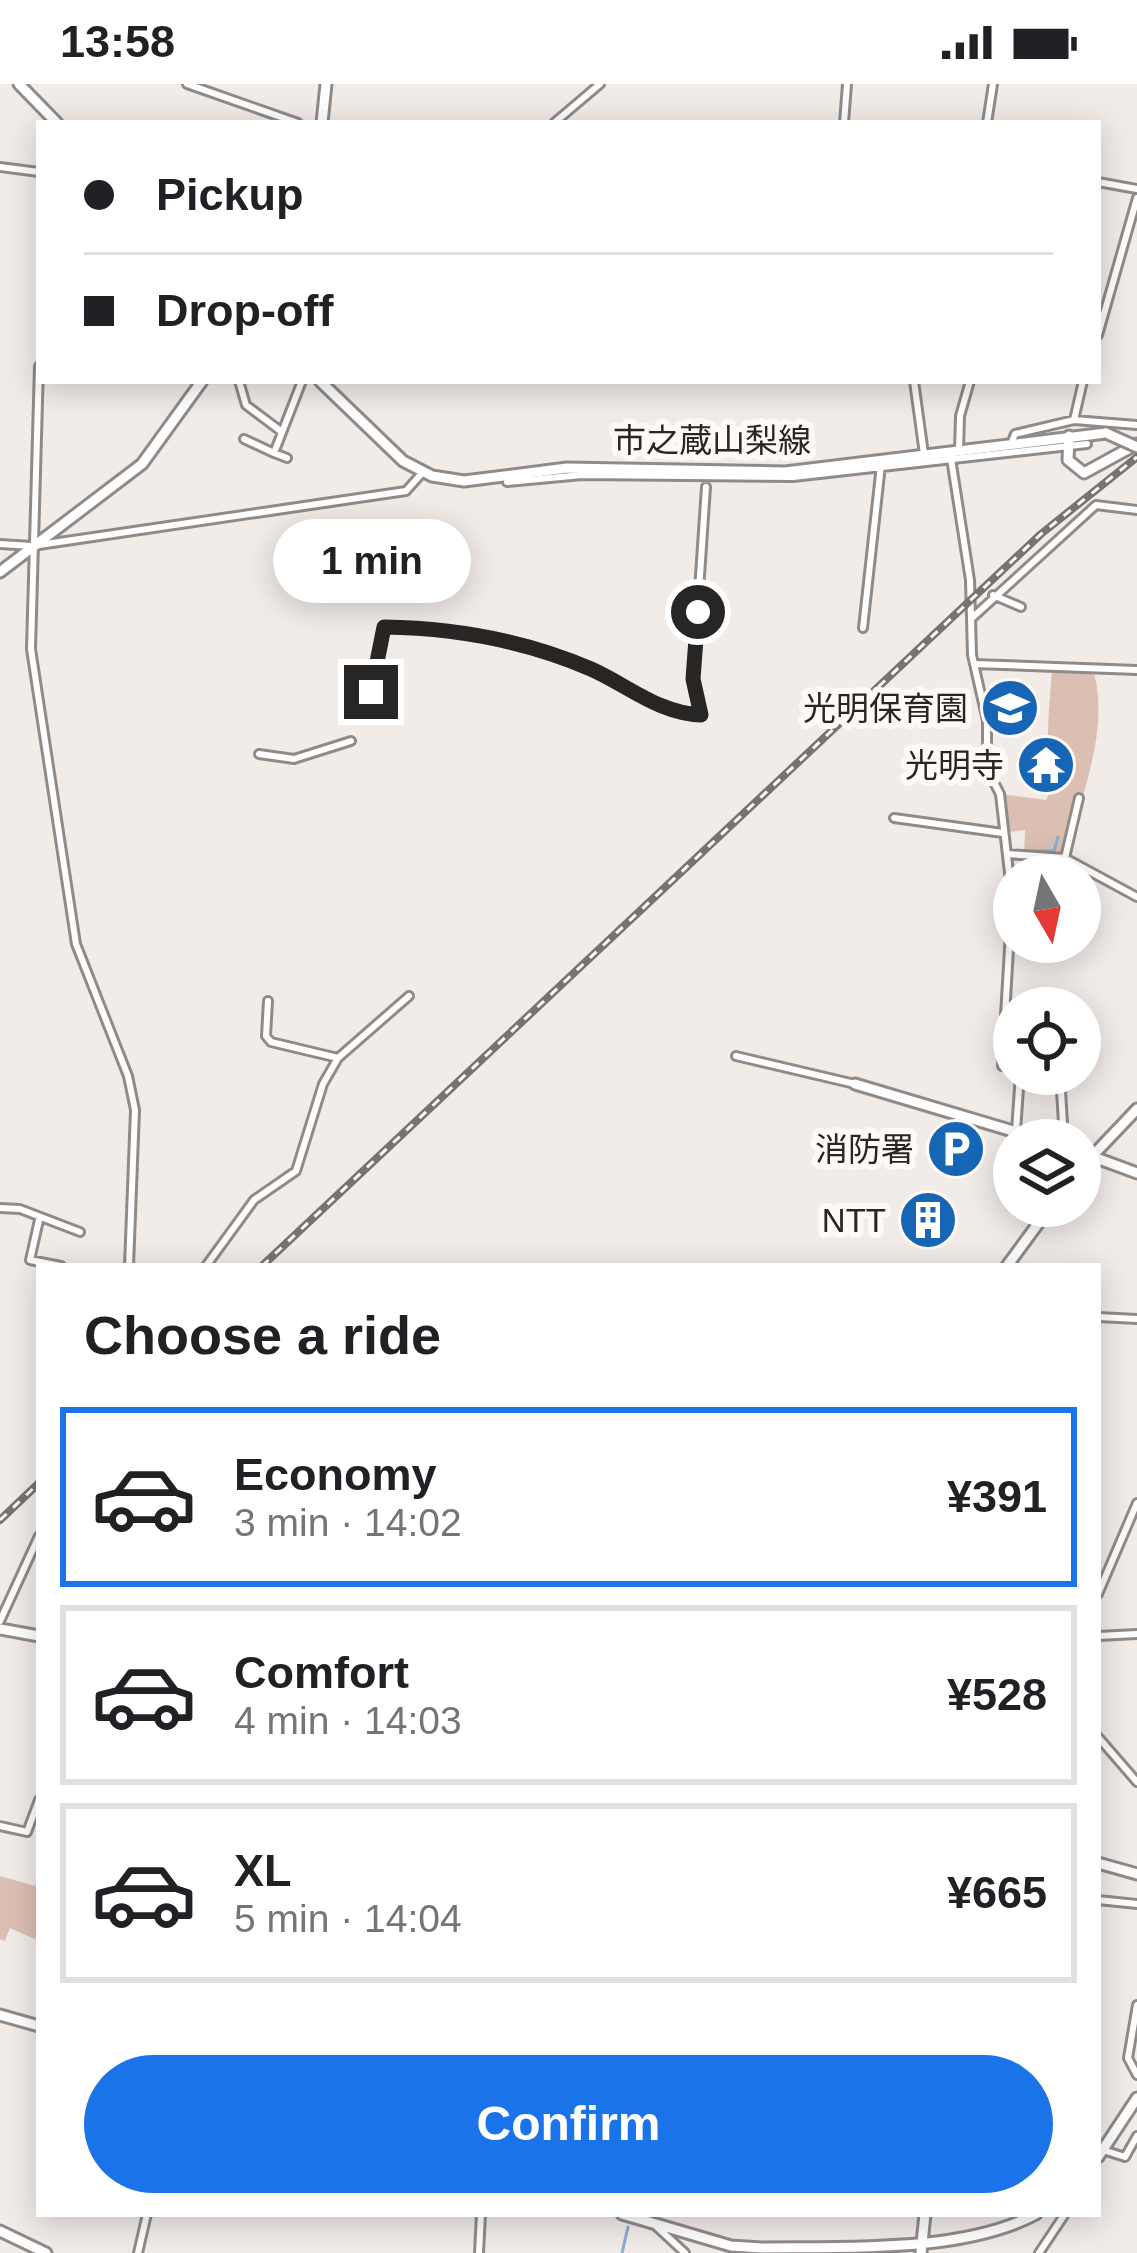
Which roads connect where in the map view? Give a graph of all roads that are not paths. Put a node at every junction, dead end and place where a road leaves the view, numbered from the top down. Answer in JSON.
{"nodes":[{"id":1,"x":187,"y":84,"type":"edge"},
{"id":2,"x":326,"y":84,"type":"edge"},
{"id":3,"x":600,"y":84,"type":"edge"},
{"id":4,"x":847,"y":84,"type":"edge"},
{"id":5,"x":993,"y":84,"type":"edge"},
{"id":6,"x":24,"y":86,"type":"edge"},
{"id":7,"x":52,"y":120,"type":"edge"},
{"id":8,"x":289,"y":120,"type":"edge"},
{"id":9,"x":322,"y":120,"type":"edge"},
{"id":10,"x":558,"y":120,"type":"edge"},
{"id":11,"x":844,"y":120,"type":"edge"},
{"id":12,"x":987,"y":120,"type":"edge"},
{"id":13,"x":0,"y":167,"type":"edge"},
{"id":14,"x":36,"y":172,"type":"edge"},
{"id":15,"x":1101,"y":183,"type":"edge"},
{"id":16,"x":1137,"y":189,"type":"edge"},
{"id":17,"x":1137,"y":198,"type":"edge"},
{"id":18,"x":1101,"y":306,"type":"edge"},
{"id":19,"x":1110,"y":308,"type":"junction"},
{"id":20,"x":1101,"y":328,"type":"edge"},
{"id":21,"x":38,"y":384,"type":"edge"},
{"id":22,"x":200,"y":384,"type":"edge"},
{"id":23,"x":240,"y":384,"type":"edge"},
{"id":24,"x":301,"y":384,"type":"edge"},
{"id":25,"x":323,"y":384,"type":"edge"},
{"id":26,"x":914,"y":384,"type":"edge"},
{"id":27,"x":969,"y":384,"type":"edge"},
{"id":28,"x":1082,"y":384,"type":"edge"},
{"id":29,"x":1074,"y":420,"type":"junction"},
{"id":30,"x":1137,"y":425,"type":"edge"},
{"id":31,"x":282,"y":432,"type":"junction"},
{"id":32,"x":1069,"y":436,"type":"junction"},
{"id":33,"x":244,"y":439,"type":"dead end"},
{"id":34,"x":1011,"y":444,"type":"junction"},
{"id":35,"x":1087,"y":444,"type":"dead end"},
{"id":36,"x":1137,"y":445,"type":"edge"},
{"id":37,"x":1066,"y":450,"type":"junction"},
{"id":38,"x":274,"y":453,"type":"junction"},
{"id":39,"x":953,"y":454,"type":"junction"},
{"id":40,"x":924,"y":455,"type":"junction"},
{"id":41,"x":287,"y":458,"type":"dead end"},
{"id":42,"x":881,"y":463,"type":"junction"},
{"id":43,"x":424,"y":472,"type":"junction"},
{"id":44,"x":507,"y":482,"type":"dead end"},
{"id":45,"x":706,"y":487,"type":"dead end"},
{"id":46,"x":1137,"y":510,"type":"edge"},
{"id":47,"x":0,"y":544,"type":"edge"},
{"id":48,"x":32,"y":546,"type":"junction"},
{"id":49,"x":0,"y":572,"type":"edge"},
{"id":50,"x":993,"y":595,"type":"junction"},
{"id":51,"x":1021,"y":607,"type":"dead end"},
{"id":52,"x":972,"y":617,"type":"junction"},
{"id":53,"x":863,"y":628,"type":"dead end"},
{"id":54,"x":974,"y":664,"type":"junction"},
{"id":55,"x":1137,"y":670,"type":"edge"},
{"id":56,"x":371,"y":692,"type":"dead end"},
{"id":57,"x":351,"y":741,"type":"dead end"},
{"id":58,"x":259,"y":754,"type":"dead end"},
{"id":59,"x":1079,"y":798,"type":"dead end"},
{"id":60,"x":895,"y":818,"type":"dead end"},
{"id":61,"x":1003,"y":833,"type":"junction"},
{"id":62,"x":1006,"y":854,"type":"junction"},
{"id":63,"x":1021,"y":855,"type":"edge"},
{"id":64,"x":1066,"y":855,"type":"edge"},
{"id":65,"x":1101,"y":878,"type":"edge"},
{"id":66,"x":1137,"y":897,"type":"edge"},
{"id":67,"x":1008,"y":987,"type":"edge"},
{"id":68,"x":409,"y":996,"type":"dead end"},
{"id":69,"x":268,"y":1001,"type":"dead end"},
{"id":70,"x":736,"y":1056,"type":"dead end"},
{"id":71,"x":338,"y":1058,"type":"junction"},
{"id":72,"x":855,"y":1084,"type":"joint"},
{"id":73,"x":1137,"y":1108,"type":"edge"},
{"id":74,"x":993,"y":1124,"type":"edge"},
{"id":75,"x":1101,"y":1140,"type":"edge"},
{"id":76,"x":1101,"y":1160,"type":"edge"},
{"id":77,"x":1137,"y":1173,"type":"edge"},
{"id":78,"x":0,"y":1208,"type":"edge"},
{"id":79,"x":39,"y":1220,"type":"junction"},
{"id":80,"x":1036,"y":1227,"type":"edge"},
{"id":81,"x":80,"y":1232,"type":"dead end"},
{"id":82,"x":46,"y":1263,"type":"edge"},
{"id":83,"x":129,"y":1263,"type":"edge"},
{"id":84,"x":208,"y":1263,"type":"edge"},
{"id":85,"x":1009,"y":1263,"type":"edge"},
{"id":86,"x":1101,"y":1317,"type":"edge"},
{"id":87,"x":1137,"y":1319,"type":"edge"},
{"id":88,"x":1137,"y":1503,"type":"edge"},
{"id":89,"x":36,"y":1543,"type":"edge"},
{"id":90,"x":1101,"y":1587,"type":"edge"},
{"id":91,"x":0,"y":1625,"type":"edge"},
{"id":92,"x":1137,"y":1634,"type":"edge"},
{"id":93,"x":36,"y":1635,"type":"edge"},
{"id":94,"x":1101,"y":1636,"type":"edge"},
{"id":95,"x":1101,"y":1740,"type":"edge"},
{"id":96,"x":1137,"y":1782,"type":"edge"},
{"id":97,"x":36,"y":1808,"type":"edge"},
{"id":98,"x":0,"y":1826,"type":"edge"},
{"id":99,"x":1101,"y":1864,"type":"edge"},
{"id":100,"x":1137,"y":1874,"type":"edge"},
{"id":101,"x":1101,"y":1900,"type":"edge"},
{"id":102,"x":1137,"y":1904,"type":"edge"},
{"id":103,"x":1137,"y":2005,"type":"edge"},
{"id":104,"x":0,"y":2014,"type":"edge"},
{"id":105,"x":36,"y":2025,"type":"edge"},
{"id":106,"x":1137,"y":2075,"type":"edge"},
{"id":107,"x":1137,"y":2098,"type":"edge"},
{"id":108,"x":1137,"y":2136,"type":"edge"},
{"id":109,"x":1103,"y":2149,"type":"edge"},
{"id":110,"x":146,"y":2217,"type":"edge"},
{"id":111,"x":481,"y":2217,"type":"edge"},
{"id":112,"x":632,"y":2217,"type":"edge"},
{"id":113,"x":925,"y":2217,"type":"edge"},
{"id":114,"x":1029,"y":2217,"type":"edge"},
{"id":115,"x":1063,"y":2217,"type":"edge"},
{"id":116,"x":655,"y":2224,"type":"junction"},
{"id":117,"x":0,"y":2231,"type":"edge"},
{"id":118,"x":922,"y":2240,"type":"junction"},
{"id":119,"x":738,"y":2250,"type":"edge"},
{"id":120,"x":46,"y":2253,"type":"edge"},
{"id":121,"x":138,"y":2253,"type":"edge"},
{"id":122,"x":479,"y":2253,"type":"edge"},
{"id":123,"x":685,"y":2253,"type":"edge"},
{"id":124,"x":921,"y":2253,"type":"edge"},
{"id":125,"x":1039,"y":2253,"type":"edge"}],
"edges":[{"from":1,"to":8,"type":"street"},
{"from":2,"to":9,"type":"main road"},
{"from":3,"to":10,"type":"street"},
{"from":4,"to":11,"type":"street"},
{"from":5,"to":12,"type":"street"},
{"from":6,"to":7,"type":"main road"},
{"from":13,"to":14,"type":"street"},
{"from":15,"to":16,"type":"street"},
{"from":17,"to":19,"type":"street"},
{"from":18,"to":19,"type":"street"},
{"from":19,"to":20,"type":"street"},
{"from":21,"to":48,"type":"street"},
{"from":22,"to":48,"type":"main road"},
{"from":23,"to":31,"type":"street"},
{"from":24,"to":31,"type":"street"},
{"from":25,"to":43,"type":"main road"},
{"from":26,"to":40,"type":"street"},
{"from":27,"to":39,"type":"street"},
{"from":28,"to":29,"type":"street"},
{"from":29,"to":30,"type":"street"},
{"from":29,"to":34,"type":"street"},
{"from":31,"to":38,"type":"street"},
{"from":32,"to":34,"type":"main road","name":"市之蔵山梨線"},
{"from":32,"to":36,"type":"main road","name":"市之蔵山梨線","bridge":true},
{"from":32,"to":37,"type":"main road"},
{"from":33,"to":38,"type":"street"},
{"from":34,"to":39,"type":"main road","name":"市之蔵山梨線"},
{"from":35,"to":37,"type":"street"},
{"from":36,"to":37,"type":"main road"},
{"from":37,"to":39,"type":"street"},
{"from":38,"to":41,"type":"street"},
{"from":39,"to":40,"type":"main road","name":"市之蔵山梨線"},
{"from":39,"to":42,"type":"street"},
{"from":39,"to":52,"type":"street"},
{"from":40,"to":42,"type":"main road","name":"市之蔵山梨線"},
{"from":42,"to":43,"type":"main road","name":"市之蔵山梨線"},
{"from":42,"to":44,"type":"street"},
{"from":42,"to":53,"type":"street"},
{"from":43,"to":48,"type":"street"},
{"from":45,"to":56,"type":"street"},
{"from":46,"to":50,"type":"street"},
{"from":47,"to":48,"type":"street"},
{"from":48,"to":49,"type":"main road"},
{"from":48,"to":83,"type":"street"},
{"from":50,"to":51,"type":"street"},
{"from":50,"to":52,"type":"street"},
{"from":52,"to":54,"type":"street"},
{"from":54,"to":55,"type":"street"},
{"from":54,"to":61,"type":"street"},
{"from":57,"to":58,"type":"street"},
{"from":59,"to":64,"type":"street"},
{"from":60,"to":61,"type":"street"},
{"from":61,"to":62,"type":"street"},
{"from":62,"to":63,"type":"street"},
{"from":62,"to":67,"type":"street"},
{"from":65,"to":66,"type":"street"},
{"from":68,"to":71,"type":"street"},
{"from":69,"to":71,"type":"street"},
{"from":70,"to":72,"type":"street"},
{"from":71,"to":84,"type":"street"},
{"from":72,"to":74,"type":"main road"},
{"from":73,"to":75,"type":"main road"},
{"from":76,"to":77,"type":"main road"},
{"from":78,"to":79,"type":"street"},
{"from":79,"to":81,"type":"street"},
{"from":79,"to":82,"type":"street"},
{"from":80,"to":85,"type":"main road"},
{"from":86,"to":87,"type":"street"},
{"from":88,"to":90,"type":"street"},
{"from":89,"to":91,"type":"street"},
{"from":91,"to":93,"type":"main road"},
{"from":92,"to":94,"type":"street"},
{"from":95,"to":96,"type":"street"},
{"from":97,"to":98,"type":"street"},
{"from":99,"to":100,"type":"main road"},
{"from":101,"to":102,"type":"street"},
{"from":103,"to":106,"type":"street"},
{"from":104,"to":105,"type":"main road"},
{"from":107,"to":109,"type":"main road"},
{"from":108,"to":109,"type":"street"},
{"from":110,"to":121,"type":"street"},
{"from":111,"to":122,"type":"street"},
{"from":112,"to":116,"type":"main road"},
{"from":113,"to":118,"type":"main road"},
{"from":114,"to":118,"type":"main road"},
{"from":115,"to":125,"type":"street"},
{"from":116,"to":119,"type":"main road"},
{"from":116,"to":123,"type":"street"},
{"from":117,"to":120,"type":"main road"},
{"from":118,"to":119,"type":"main road"},
{"from":118,"to":124,"type":"main road"}]}
